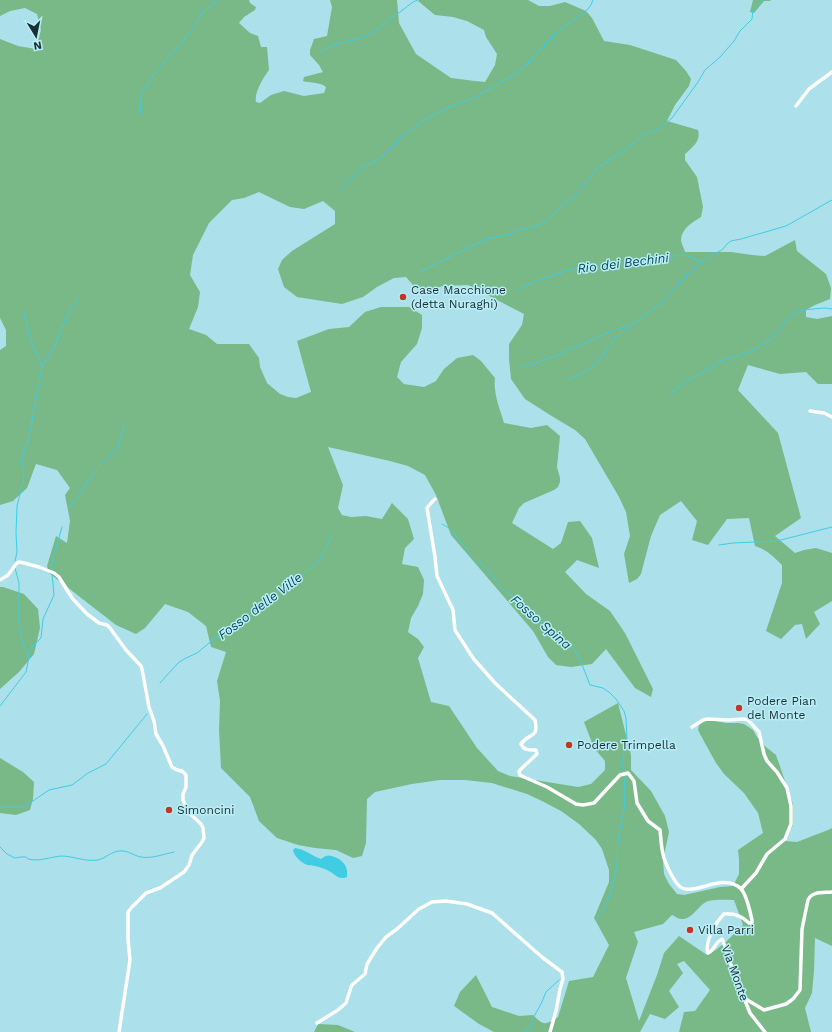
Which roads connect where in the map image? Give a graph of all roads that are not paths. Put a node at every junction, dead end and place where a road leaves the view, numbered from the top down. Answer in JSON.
{"nodes":[{"id":1,"x":832,"y":72,"type":"edge"},
{"id":2,"x":796,"y":106,"type":"dead end"},
{"id":3,"x":810,"y":412,"type":"dead end"},
{"id":4,"x":832,"y":417,"type":"edge"},
{"id":5,"x":435,"y":498,"type":"dead end"},
{"id":6,"x":0,"y":580,"type":"edge"},
{"id":7,"x":692,"y":727,"type":"dead end"},
{"id":8,"x":741,"y":889,"type":"junction"},
{"id":9,"x":832,"y":892,"type":"edge"},
{"id":10,"x":744,"y":998,"type":"junction"},
{"id":11,"x":317,"y":1022,"type":"dead end"},
{"id":12,"x":119,"y":1032,"type":"edge"},
{"id":13,"x":550,"y":1032,"type":"edge"},
{"id":14,"x":765,"y":1032,"type":"edge"}],
"edges":[{"from":1,"to":2,"type":"street"},
{"from":3,"to":4,"type":"street"},
{"from":5,"to":8,"type":"street"},
{"from":6,"to":12,"type":"street"},
{"from":7,"to":8,"type":"street"},
{"from":8,"to":10,"type":"street","name":"Via Monte"},
{"from":9,"to":10,"type":"street"},
{"from":10,"to":14,"type":"street","name":"Via Monte"},
{"from":11,"to":13,"type":"street"}]}
